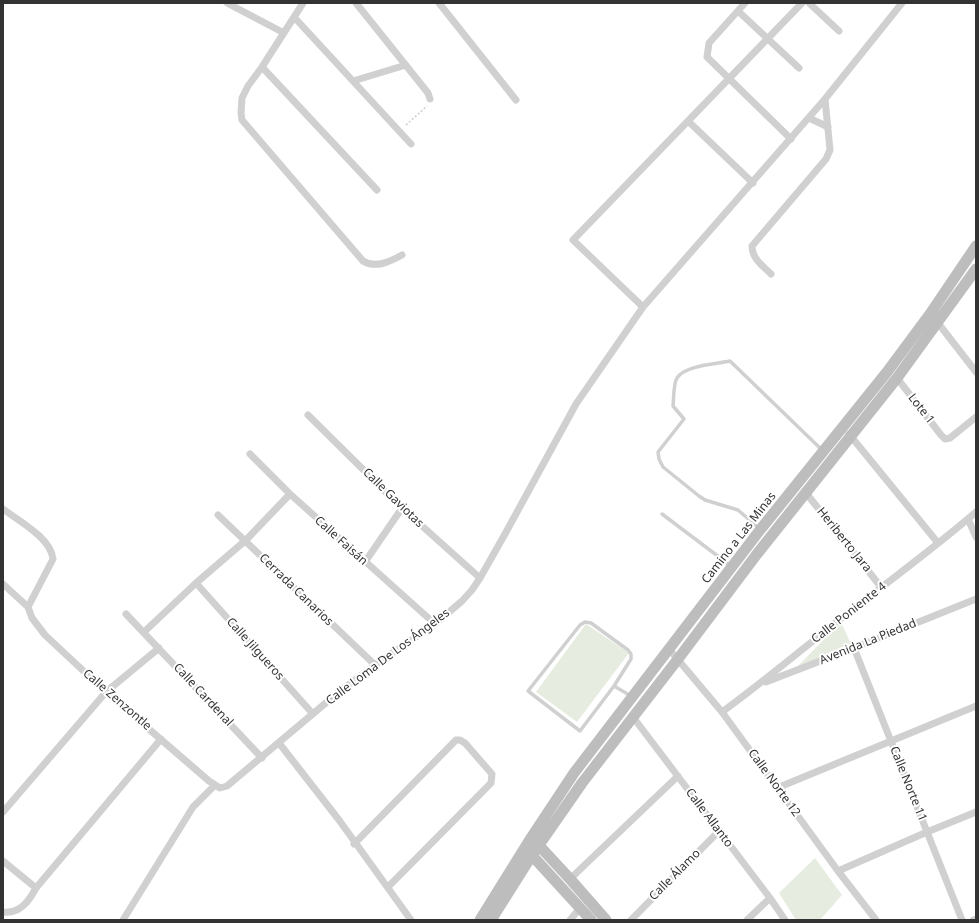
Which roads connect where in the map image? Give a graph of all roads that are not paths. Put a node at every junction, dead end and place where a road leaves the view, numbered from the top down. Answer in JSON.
{"nodes":[{"id":1,"x":227,"y":3,"type":"edge"},
{"id":2,"x":303,"y":3,"type":"edge"},
{"id":3,"x":356,"y":3,"type":"edge"},
{"id":4,"x":439,"y":3,"type":"edge"},
{"id":5,"x":745,"y":3,"type":"edge"},
{"id":6,"x":802,"y":3,"type":"edge"},
{"id":7,"x":809,"y":3,"type":"edge"},
{"id":8,"x":902,"y":3,"type":"edge"},
{"id":9,"x":738,"y":11,"type":"junction"},
{"id":10,"x":294,"y":16,"type":"junction"},
{"id":11,"x":839,"y":31,"type":"dead end"},
{"id":12,"x":284,"y":33,"type":"junction"},
{"id":13,"x":767,"y":38,"type":"junction"},
{"id":14,"x":406,"y":65,"type":"junction"},
{"id":15,"x":262,"y":67,"type":"junction"},
{"id":16,"x":799,"y":68,"type":"dead end"},
{"id":17,"x":729,"y":78,"type":"junction"},
{"id":18,"x":353,"y":81,"type":"junction"},
{"id":19,"x":825,"y":99,"type":"junction"},
{"id":20,"x":430,"y":100,"type":"road end"},
{"id":21,"x":516,"y":100,"type":"dead end"},
{"id":22,"x":809,"y":118,"type":"junction"},
{"id":23,"x":688,"y":121,"type":"junction"},
{"id":24,"x":828,"y":127,"type":"junction"},
{"id":25,"x":791,"y":138,"type":"junction"},
{"id":26,"x":411,"y":144,"type":"dead end"},
{"id":27,"x":753,"y":183,"type":"junction"},
{"id":28,"x":377,"y":190,"type":"dead end"},
{"id":29,"x":976,"y":246,"type":"edge"},
{"id":30,"x":402,"y":255,"type":"dead end"},
{"id":31,"x":976,"y":269,"type":"edge"},
{"id":32,"x":771,"y":274,"type":"dead end"},
{"id":33,"x":643,"y":307,"type":"junction"},
{"id":34,"x":938,"y":323,"type":"junction"},
{"id":35,"x":976,"y":372,"type":"edge"},
{"id":36,"x":897,"y":378,"type":"junction"},
{"id":37,"x":308,"y":415,"type":"dead end"},
{"id":38,"x":976,"y":417,"type":"edge"},
{"id":39,"x":847,"y":431,"type":"junction"},
{"id":40,"x":824,"y":452,"type":"junction"},
{"id":41,"x":250,"y":454,"type":"dead end"},
{"id":42,"x":806,"y":493,"type":"junction"},
{"id":43,"x":290,"y":494,"type":"junction"},
{"id":44,"x":402,"y":508,"type":"junction"},
{"id":45,"x":3,"y":509,"type":"edge"},
{"id":46,"x":976,"y":512,"type":"edge"},
{"id":47,"x":218,"y":514,"type":"dead end"},
{"id":48,"x":662,"y":514,"type":"dead end"},
{"id":49,"x":968,"y":519,"type":"junction"},
{"id":50,"x":760,"y":530,"type":"junction"},
{"id":51,"x":976,"y":538,"type":"edge"},
{"id":52,"x":246,"y":540,"type":"junction"},
{"id":53,"x":938,"y":543,"type":"junction"},
{"id":54,"x":365,"y":562,"type":"junction"},
{"id":55,"x":732,"y":567,"type":"junction"},
{"id":56,"x":480,"y":578,"type":"junction"},
{"id":57,"x":3,"y":584,"type":"edge"},
{"id":58,"x":196,"y":584,"type":"junction"},
{"id":59,"x":882,"y":587,"type":"junction"},
{"id":60,"x":976,"y":599,"type":"edge"},
{"id":61,"x":28,"y":607,"type":"junction"},
{"id":62,"x":126,"y":614,"type":"dead end"},
{"id":63,"x":435,"y":624,"type":"junction"},
{"id":64,"x":144,"y":632,"type":"junction"},
{"id":65,"x":159,"y":648,"type":"junction"},
{"id":66,"x":854,"y":648,"type":"junction"},
{"id":67,"x":669,"y":649,"type":"junction"},
{"id":68,"x":678,"y":659,"type":"junction"},
{"id":69,"x":375,"y":665,"type":"junction"},
{"id":70,"x":760,"y":684,"type":"junction"},
{"id":71,"x":614,"y":686,"type":"junction"},
{"id":72,"x":106,"y":692,"type":"junction"},
{"id":73,"x":632,"y":697,"type":"junction"},
{"id":74,"x":976,"y":706,"type":"edge"},
{"id":75,"x":722,"y":712,"type":"junction"},
{"id":76,"x":313,"y":714,"type":"junction"},
{"id":77,"x":633,"y":717,"type":"junction"},
{"id":78,"x":161,"y":739,"type":"junction"},
{"id":79,"x":891,"y":741,"type":"junction"},
{"id":80,"x":279,"y":743,"type":"junction"},
{"id":81,"x":262,"y":758,"type":"junction"},
{"id":82,"x":678,"y":776,"type":"junction"},
{"id":83,"x":215,"y":785,"type":"junction"},
{"id":84,"x":777,"y":788,"type":"junction"},
{"id":85,"x":3,"y":812,"type":"edge"},
{"id":86,"x":976,"y":812,"type":"edge"},
{"id":87,"x":719,"y":831,"type":"junction"},
{"id":88,"x":927,"y":832,"type":"junction"},
{"id":89,"x":535,"y":842,"type":"junction"},
{"id":90,"x":354,"y":844,"type":"junction"},
{"id":91,"x":528,"y":852,"type":"junction"},
{"id":92,"x":3,"y":861,"type":"edge"},
{"id":93,"x":838,"y":871,"type":"junction"},
{"id":94,"x":570,"y":879,"type":"junction"},
{"id":95,"x":388,"y":887,"type":"junction"},
{"id":96,"x":36,"y":888,"type":"junction"},
{"id":97,"x":770,"y":898,"type":"junction"},
{"id":98,"x":580,"y":908,"type":"junction"},
{"id":99,"x":3,"y":912,"type":"edge"},
{"id":100,"x":976,"y":919,"type":"edge"},
{"id":101,"x":123,"y":920,"type":"edge"},
{"id":102,"x":411,"y":920,"type":"edge"},
{"id":103,"x":480,"y":920,"type":"edge"},
{"id":104,"x":491,"y":920,"type":"edge"},
{"id":105,"x":570,"y":920,"type":"edge"},
{"id":106,"x":591,"y":920,"type":"edge"},
{"id":107,"x":606,"y":920,"type":"edge"},
{"id":108,"x":631,"y":920,"type":"edge"},
{"id":109,"x":747,"y":920,"type":"edge"},
{"id":110,"x":785,"y":920,"type":"edge"},
{"id":111,"x":876,"y":920,"type":"edge"},
{"id":112,"x":962,"y":920,"type":"edge"},
{"id":113,"x":973,"y":920,"type":"edge"}],
"edges":[{"from":1,"to":12,"type":"street"},
{"from":2,"to":10,"type":"street"},
{"from":3,"to":14,"type":"street"},
{"from":4,"to":21,"type":"street"},
{"from":5,"to":9,"type":"street"},
{"from":6,"to":13,"type":"street"},
{"from":7,"to":11,"type":"street"},
{"from":8,"to":19,"type":"street","name":"Calle Loma De Los Ángeles"},
{"from":9,"to":13,"type":"street"},
{"from":9,"to":17,"type":"street"},
{"from":10,"to":12,"type":"street"},
{"from":10,"to":18,"type":"street"},
{"from":12,"to":15,"type":"street"},
{"from":13,"to":16,"type":"street"},
{"from":13,"to":17,"type":"street"},
{"from":14,"to":18,"type":"street"},
{"from":14,"to":20,"type":"street"},
{"from":15,"to":28,"type":"street"},
{"from":15,"to":30,"type":"street"},
{"from":17,"to":23,"type":"street"},
{"from":17,"to":25,"type":"street"},
{"from":18,"to":26,"type":"street"},
{"from":19,"to":22,"type":"street","name":"Calle Loma De Los Ángeles"},
{"from":19,"to":24,"type":"street"},
{"from":22,"to":24,"type":"street"},
{"from":22,"to":25,"type":"street","name":"Calle Loma De Los Ángeles"},
{"from":23,"to":27,"type":"street"},
{"from":23,"to":33,"type":"street"},
{"from":24,"to":32,"type":"street"},
{"from":25,"to":27,"type":"street","name":"Calle Loma De Los Ángeles"},
{"from":27,"to":33,"type":"street","name":"Calle Loma De Los Ángeles"},
{"from":29,"to":39,"type":"street","name":"Camino a Las Minas"},
{"from":31,"to":34,"type":"street","name":"Camino a Las Minas"},
{"from":33,"to":56,"type":"street","name":"Calle Loma De Los Ángeles"},
{"from":34,"to":35,"type":"street"},
{"from":34,"to":36,"type":"street","name":"Camino a Las Minas"},
{"from":36,"to":38,"type":"street","name":"Lote 1"},
{"from":36,"to":39,"type":"street","name":"Camino a Las Minas"},
{"from":37,"to":44,"type":"street","name":"Calle Gaviotas"},
{"from":39,"to":40,"type":"street","name":"Camino a Las Minas"},
{"from":39,"to":42,"type":"street","name":"Camino a Las Minas"},
{"from":39,"to":53,"type":"street"},
{"from":40,"to":50,"type":"street","name":"Camino a Las Minas"},
{"from":40,"to":50,"type":"lane"},
{"from":41,"to":43,"type":"street","name":"Calle Faisán"},
{"from":42,"to":59,"type":"street","name":"Heriberto Jara"},
{"from":42,"to":68,"type":"street","name":"Camino a Las Minas"},
{"from":43,"to":52,"type":"street"},
{"from":43,"to":54,"type":"street","name":"Calle Faisán"},
{"from":44,"to":54,"type":"street"},
{"from":44,"to":56,"type":"street","name":"Calle Gaviotas"},
{"from":45,"to":61,"type":"street"},
{"from":46,"to":49,"type":"street","name":"Calle Poniente 4"},
{"from":47,"to":52,"type":"street","name":"Cerrada Canarios"},
{"from":48,"to":55,"type":"lane"},
{"from":49,"to":51,"type":"street"},
{"from":49,"to":53,"type":"street","name":"Calle Poniente 4"},
{"from":50,"to":55,"type":"street","name":"Camino a Las Minas"},
{"from":52,"to":58,"type":"street"},
{"from":52,"to":69,"type":"street","name":"Cerrada Canarios"},
{"from":53,"to":59,"type":"street","name":"Calle Poniente 4"},
{"from":54,"to":63,"type":"street","name":"Calle Faisán"},
{"from":55,"to":67,"type":"street","name":"Camino a Las Minas"},
{"from":56,"to":63,"type":"street","name":"Calle Loma De Los Ángeles"},
{"from":57,"to":61,"type":"street"},
{"from":58,"to":64,"type":"street"},
{"from":58,"to":76,"type":"street","name":"Calle Jilgueros"},
{"from":59,"to":70,"type":"street","name":"Calle Poniente 4"},
{"from":60,"to":66,"type":"street","name":"Avenida La Piedad"},
{"from":61,"to":72,"type":"street","name":"Calle Zenzontle"},
{"from":62,"to":64,"type":"street","name":"Calle Cardenal"},
{"from":63,"to":69,"type":"street","name":"Calle Loma De Los Ángeles"},
{"from":64,"to":65,"type":"street","name":"Calle Cardenal"},
{"from":65,"to":72,"type":"street"},
{"from":65,"to":81,"type":"street","name":"Calle Cardenal"},
{"from":66,"to":70,"type":"street","name":"Avenida La Piedad"},
{"from":66,"to":79,"type":"street","name":"Calle Norte 11"},
{"from":67,"to":68,"type":"street","name":"Calle Norte 12"},
{"from":67,"to":73,"type":"street","name":"Camino a Las Minas"},
{"from":68,"to":75,"type":"street","name":"Calle Norte 12"},
{"from":68,"to":77,"type":"street","name":"Camino a Las Minas"},
{"from":69,"to":76,"type":"street","name":"Calle Loma De Los Ángeles"},
{"from":70,"to":75,"type":"street","name":"Calle Poniente 4"},
{"from":71,"to":71,"type":"lane"},
{"from":71,"to":73,"type":"lane"},
{"from":72,"to":78,"type":"street","name":"Calle Zenzontle"},
{"from":72,"to":85,"type":"street"},
{"from":73,"to":89,"type":"street","name":"Camino a Las Minas"},
{"from":74,"to":79,"type":"street"},
{"from":75,"to":84,"type":"street","name":"Calle Norte 12"},
{"from":76,"to":80,"type":"street","name":"Calle Loma De Los Ángeles"},
{"from":77,"to":82,"type":"street","name":"Calle Allanto"},
{"from":77,"to":89,"type":"street","name":"Camino a Las Minas"},
{"from":78,"to":83,"type":"street","name":"Calle Zenzontle"},
{"from":78,"to":96,"type":"street"},
{"from":79,"to":84,"type":"street"},
{"from":79,"to":88,"type":"street","name":"Calle Norte 11"},
{"from":80,"to":81,"type":"street","name":"Calle Loma De Los Ángeles"},
{"from":80,"to":90,"type":"street"},
{"from":81,"to":83,"type":"street","name":"Calle Loma De Los Ángeles"},
{"from":82,"to":87,"type":"street","name":"Calle Allanto"},
{"from":82,"to":94,"type":"street"},
{"from":83,"to":101,"type":"street"},
{"from":84,"to":93,"type":"street","name":"Calle Norte 12"},
{"from":86,"to":88,"type":"street"},
{"from":87,"to":97,"type":"street","name":"Calle Allanto"},
{"from":87,"to":108,"type":"street","name":"Calle Álamo"},
{"from":88,"to":93,"type":"street"},
{"from":88,"to":112,"type":"street","name":"Calle Norte 11"},
{"from":89,"to":91,"type":"street","name":"Camino a Las Minas"},
{"from":89,"to":94,"type":"street"},
{"from":90,"to":95,"type":"street"},
{"from":90,"to":95,"type":"street"},
{"from":91,"to":98,"type":"street"},
{"from":91,"to":103,"type":"street"},
{"from":91,"to":104,"type":"street"},
{"from":92,"to":96,"type":"street"},
{"from":93,"to":111,"type":"street","name":"Calle Norte 12"},
{"from":94,"to":107,"type":"street"},
{"from":95,"to":102,"type":"street"},
{"from":96,"to":99,"type":"street"},
{"from":97,"to":109,"type":"street"},
{"from":97,"to":110,"type":"street","name":"Calle Allanto"},
{"from":98,"to":105,"type":"street"},
{"from":98,"to":106,"type":"street"},
{"from":100,"to":113,"type":"street"}]}
